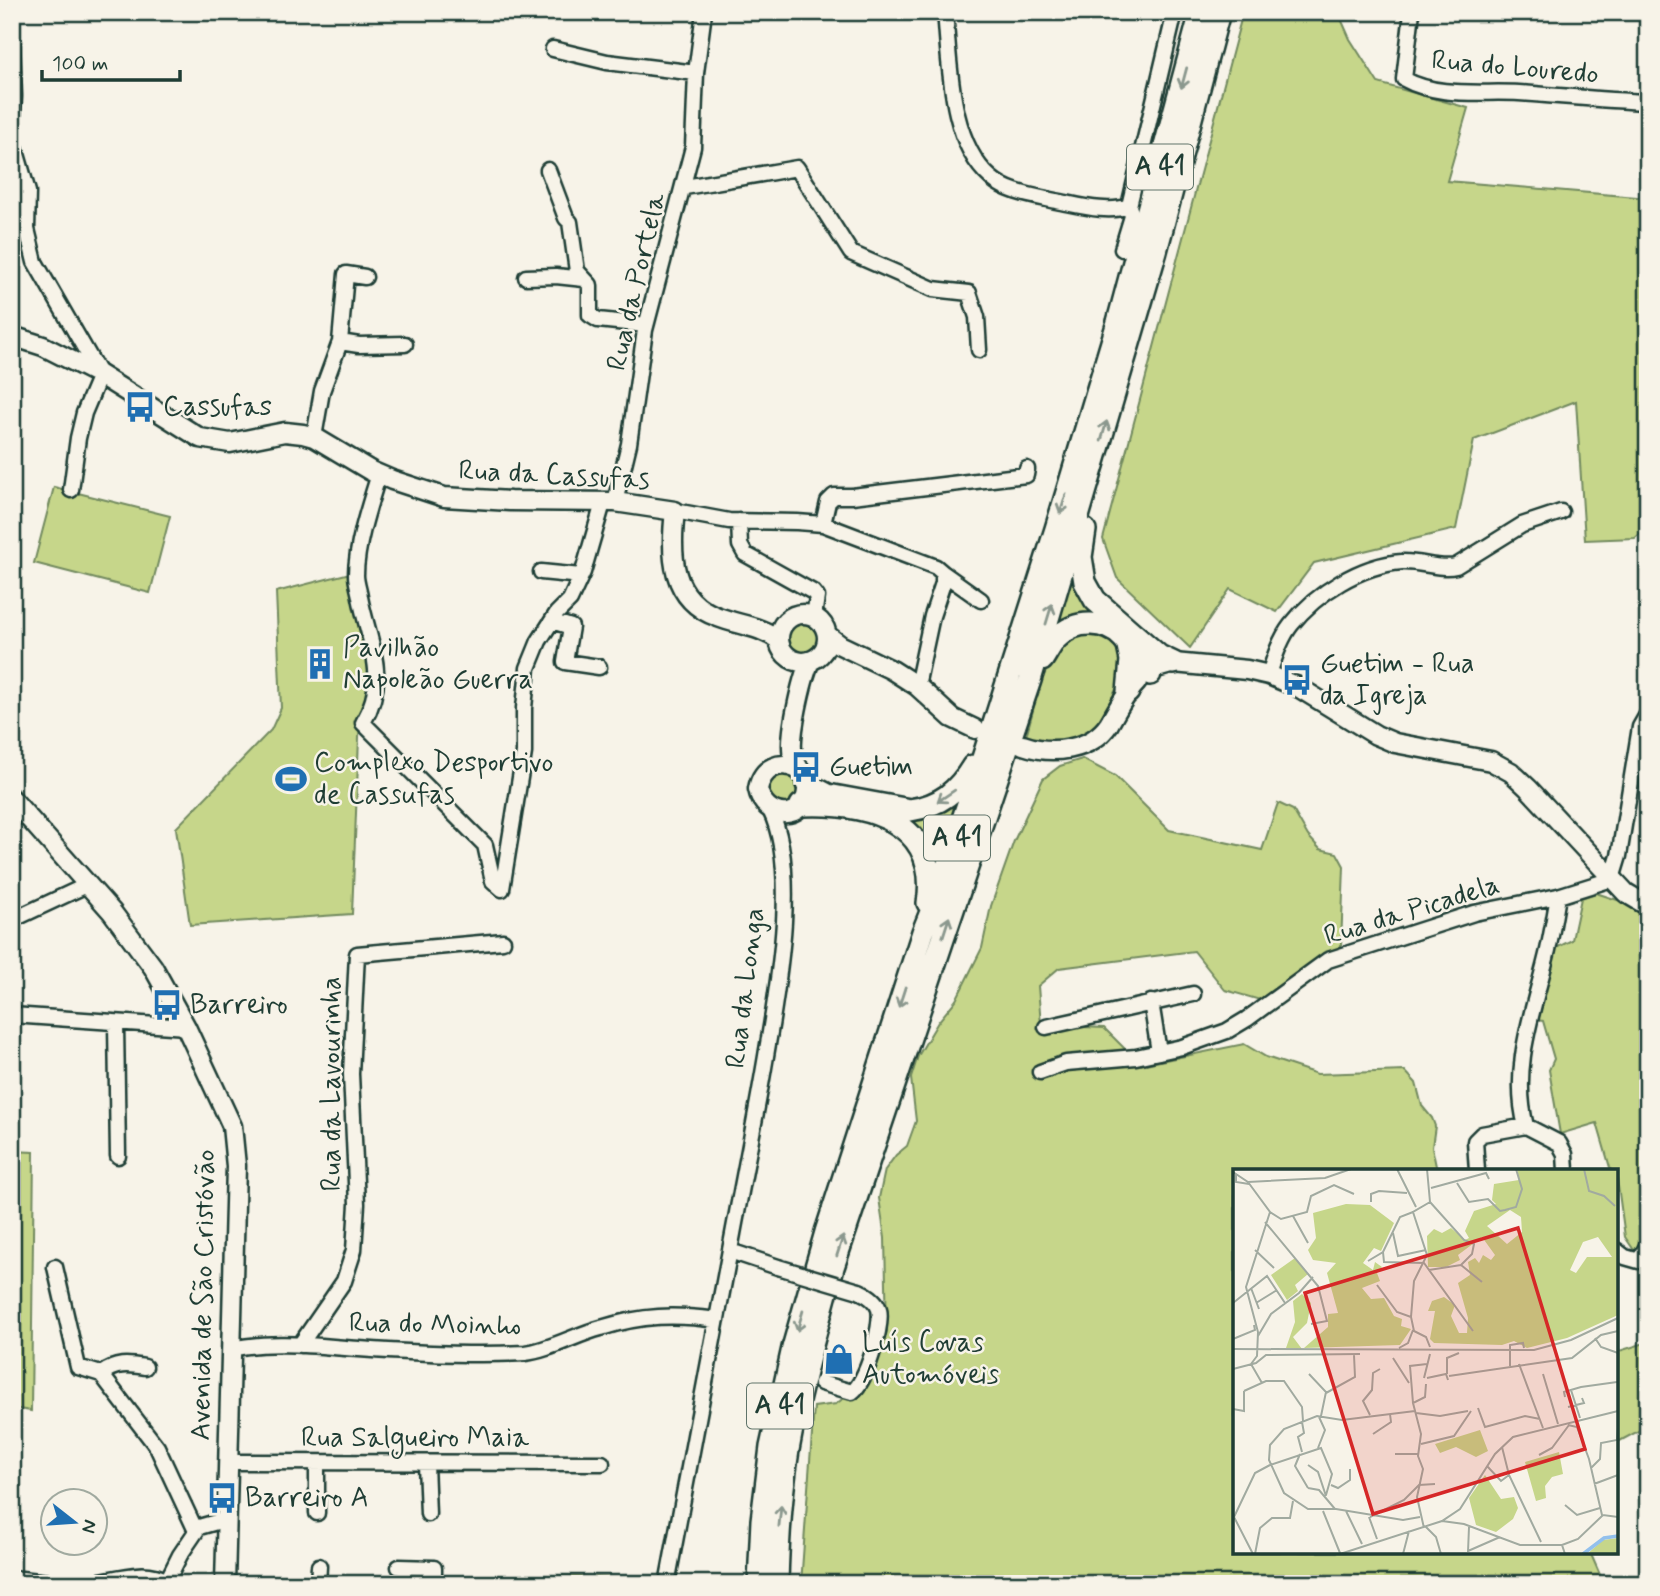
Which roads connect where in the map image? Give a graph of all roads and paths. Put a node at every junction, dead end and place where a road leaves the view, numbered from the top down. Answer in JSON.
{"nodes":[{"id":1,"x":704,"y":12,"type":"edge"},
{"id":2,"x":945,"y":12,"type":"edge"},
{"id":3,"x":1175,"y":12,"type":"edge"},
{"id":4,"x":1201,"y":12,"type":"edge"},
{"id":5,"x":1219,"y":12,"type":"edge"},
{"id":6,"x":1412,"y":12,"type":"edge"},
{"id":7,"x":12,"y":41,"type":"edge"},
{"id":8,"x":553,"y":49,"type":"dead end"},
{"id":9,"x":696,"y":74,"type":"junction"},
{"id":10,"x":1648,"y":102,"type":"edge"},
{"id":11,"x":12,"y":137,"type":"edge"},
{"id":12,"x":548,"y":170,"type":"dead end"},
{"id":13,"x":684,"y":187,"type":"junction"},
{"id":14,"x":1129,"y":206,"type":"junction"},
{"id":15,"x":19,"y":214,"type":"edge"},
{"id":16,"x":19,"y":229,"type":"edge"},
{"id":17,"x":1122,"y":249,"type":"dead end"},
{"id":18,"x":365,"y":277,"type":"dead end"},
{"id":19,"x":526,"y":277,"type":"dead end"},
{"id":20,"x":584,"y":279,"type":"junction"},
{"id":21,"x":646,"y":325,"type":"junction"},
{"id":22,"x":12,"y":336,"type":"edge"},
{"id":23,"x":340,"y":342,"type":"junction"},
{"id":24,"x":405,"y":344,"type":"dead end"},
{"id":25,"x":979,"y":349,"type":"dead end"},
{"id":26,"x":100,"y":375,"type":"junction"},
{"id":27,"x":314,"y":438,"type":"junction"},
{"id":28,"x":1027,"y":468,"type":"dead end"},
{"id":29,"x":379,"y":474,"type":"junction"},
{"id":30,"x":71,"y":491,"type":"dead end"},
{"id":31,"x":1085,"y":496,"type":"junction"},
{"id":32,"x":609,"y":502,"type":"junction"},
{"id":33,"x":675,"y":511,"type":"junction"},
{"id":34,"x":1561,"y":512,"type":"dead end"},
{"id":35,"x":739,"y":521,"type":"junction"},
{"id":36,"x":824,"y":524,"type":"junction"},
{"id":37,"x":541,"y":572,"type":"dead end"},
{"id":38,"x":943,"y":573,"type":"junction"},
{"id":39,"x":581,"y":576,"type":"junction"},
{"id":40,"x":981,"y":600,"type":"dead end"},
{"id":41,"x":814,"y":616,"type":"junction"},
{"id":42,"x":552,"y":621,"type":"junction"},
{"id":43,"x":784,"y":622,"type":"junction"},
{"id":44,"x":760,"y":628,"type":"junction"},
{"id":45,"x":827,"y":635,"type":"junction"},
{"id":46,"x":779,"y":640,"type":"junction"},
{"id":47,"x":1133,"y":640,"type":"junction"},
{"id":48,"x":865,"y":657,"type":"junction"},
{"id":49,"x":816,"y":658,"type":"junction"},
{"id":50,"x":790,"y":659,"type":"junction"},
{"id":51,"x":1174,"y":663,"type":"junction"},
{"id":52,"x":599,"y":667,"type":"dead end"},
{"id":53,"x":1222,"y":669,"type":"junction"},
{"id":54,"x":1150,"y":674,"type":"junction"},
{"id":55,"x":1269,"y":675,"type":"junction"},
{"id":56,"x":1030,"y":680,"type":"junction"},
{"id":57,"x":917,"y":686,"type":"junction"},
{"id":58,"x":1128,"y":692,"type":"junction"},
{"id":59,"x":1648,"y":713,"type":"edge"},
{"id":60,"x":981,"y":736,"type":"junction"},
{"id":61,"x":1023,"y":745,"type":"dead end"},
{"id":62,"x":778,"y":765,"type":"junction"},
{"id":63,"x":803,"y":777,"type":"junction"},
{"id":64,"x":12,"y":799,"type":"edge"},
{"id":65,"x":795,"y":809,"type":"junction"},
{"id":66,"x":770,"y":810,"type":"junction"},
{"id":67,"x":782,"y":842,"type":"junction"},
{"id":68,"x":1612,"y":879,"type":"junction"},
{"id":69,"x":88,"y":885,"type":"junction"},
{"id":70,"x":1558,"y":896,"type":"junction"},
{"id":71,"x":1648,"y":906,"type":"edge"},
{"id":72,"x":12,"y":920,"type":"edge"},
{"id":73,"x":923,"y":932,"type":"junction"},
{"id":74,"x":503,"y":942,"type":"dead end"},
{"id":75,"x":1193,"y":994,"type":"dead end"},
{"id":76,"x":1151,"y":1002,"type":"junction"},
{"id":77,"x":12,"y":1015,"type":"edge"},
{"id":78,"x":116,"y":1024,"type":"junction"},
{"id":79,"x":186,"y":1027,"type":"junction"},
{"id":80,"x":1046,"y":1027,"type":"dead end"},
{"id":81,"x":1159,"y":1052,"type":"junction"},
{"id":82,"x":1040,"y":1072,"type":"dead end"},
{"id":83,"x":1526,"y":1126,"type":"junction"},
{"id":84,"x":118,"y":1156,"type":"dead end"},
{"id":85,"x":1477,"y":1169,"type":"edge"},
{"id":86,"x":1566,"y":1169,"type":"edge"},
{"id":87,"x":1648,"y":1244,"type":"edge"},
{"id":88,"x":730,"y":1251,"type":"junction"},
{"id":89,"x":1618,"y":1252,"type":"edge"},
{"id":90,"x":55,"y":1267,"type":"dead end"},
{"id":91,"x":717,"y":1320,"type":"junction"},
{"id":92,"x":300,"y":1345,"type":"junction"},
{"id":93,"x":230,"y":1349,"type":"junction"},
{"id":94,"x":145,"y":1367,"type":"dead end"},
{"id":95,"x":101,"y":1374,"type":"junction"},
{"id":96,"x":821,"y":1383,"type":"dead end"},
{"id":97,"x":228,"y":1462,"type":"junction"},
{"id":98,"x":317,"y":1463,"type":"junction"},
{"id":99,"x":602,"y":1463,"type":"dead end"},
{"id":100,"x":426,"y":1464,"type":"junction"},
{"id":101,"x":317,"y":1513,"type":"dead end"},
{"id":102,"x":428,"y":1514,"type":"dead end"},
{"id":103,"x":227,"y":1519,"type":"junction"},
{"id":104,"x":196,"y":1531,"type":"junction"},
{"id":105,"x":318,"y":1566,"type":"dead end"},
{"id":106,"x":399,"y":1567,"type":"dead end"},
{"id":107,"x":12,"y":1578,"type":"edge"},
{"id":108,"x":225,"y":1584,"type":"edge"},
{"id":109,"x":318,"y":1584,"type":"edge"},
{"id":110,"x":434,"y":1584,"type":"edge"},
{"id":111,"x":667,"y":1584,"type":"edge"},
{"id":112,"x":759,"y":1584,"type":"edge"},
{"id":113,"x":776,"y":1584,"type":"edge"}],
"edges":[{"from":1,"to":9,"type":"street","name":"Rua da Portela"},
{"from":2,"to":14,"type":"street"},
{"from":3,"to":14,"type":"street"},
{"from":4,"to":60,"type":"highway","number":"A 41","one_way":true},
{"from":31,"to":5,"type":"highway","number":"A 41","one_way":true},
{"from":6,"to":10,"type":"street","name":"Rua do Louredo"},
{"from":7,"to":11,"type":"street"},
{"from":8,"to":9,"type":"street"},
{"from":9,"to":13,"type":"street","name":"Rua da Portela"},
{"from":11,"to":15,"type":"street"},
{"from":12,"to":20,"type":"street"},
{"from":13,"to":21,"type":"street","name":"Rua da Portela"},
{"from":13,"to":25,"type":"street"},
{"from":14,"to":17,"type":"street"},
{"from":15,"to":16,"type":"street"},
{"from":16,"to":26,"type":"street"},
{"from":18,"to":23,"type":"street"},
{"from":19,"to":20,"type":"street"},
{"from":20,"to":21,"type":"street"},
{"from":21,"to":32,"type":"street","name":"Rua da Portela"},
{"from":22,"to":26,"type":"main road","name":"Rua da Cassufas"},
{"from":23,"to":24,"type":"street"},
{"from":23,"to":27,"type":"street"},
{"from":26,"to":27,"type":"main road","name":"Rua da Cassufas"},
{"from":26,"to":30,"type":"street"},
{"from":27,"to":29,"type":"main road","name":"Rua da Cassufas"},
{"from":28,"to":36,"type":"street"},
{"from":29,"to":32,"type":"main road","name":"Rua da Cassufas"},
{"from":29,"to":42,"type":"street","name":"Rua da Portela"},
{"from":31,"to":47,"type":"highway"},
{"from":56,"to":31,"type":"highway","number":"A 41","one_way":true},
{"from":32,"to":33,"type":"main road","name":"Rua da Cassufas"},
{"from":32,"to":39,"type":"street","name":"Rua da Portela"},
{"from":33,"to":35,"type":"street","name":"Rua da Cassufas"},
{"from":33,"to":44,"type":"main road"},
{"from":34,"to":55,"type":"street"},
{"from":35,"to":36,"type":"street","name":"Rua da Cassufas"},
{"from":35,"to":41,"type":"street"},
{"from":36,"to":38,"type":"street","name":"Rua da Cassufas"},
{"from":37,"to":39,"type":"street"},
{"from":38,"to":40,"type":"street","name":"Rua da Cassufas"},
{"from":38,"to":57,"type":"street"},
{"from":39,"to":42,"type":"street","name":"Rua da Portela"},
{"from":41,"to":43,"type":"main road"},
{"from":41,"to":45,"type":"main road"},
{"from":42,"to":52,"type":"street"},
{"from":43,"to":44,"type":"main road"},
{"from":43,"to":46,"type":"main road"},
{"from":44,"to":46,"type":"main road"},
{"from":45,"to":48,"type":"main road"},
{"from":45,"to":49,"type":"main road","name":"Rua da Longa"},
{"from":46,"to":50,"type":"main road","name":"Rua da Longa"},
{"from":47,"to":51,"type":"highway"},
{"from":47,"to":54,"type":"highway"},
{"from":47,"to":56,"type":"highway"},
{"from":47,"to":58,"type":"highway"},
{"from":48,"to":49,"type":"main road"},
{"from":48,"to":57,"type":"main road"},
{"from":49,"to":50,"type":"main road"},
{"from":49,"to":63,"type":"main road","name":"Rua da Longa"},
{"from":50,"to":62,"type":"main road","name":"Rua da Longa"},
{"from":51,"to":53,"type":"main road"},
{"from":51,"to":54,"type":"main road"},
{"from":53,"to":54,"type":"main road"},
{"from":53,"to":55,"type":"main road"},
{"from":54,"to":58,"type":"main road"},
{"from":55,"to":68,"type":"main road"},
{"from":113,"to":56,"type":"highway","number":"A 41","one_way":true},
{"from":57,"to":60,"type":"main road"},
{"from":58,"to":61,"type":"main road"},
{"from":59,"to":68,"type":"street"},
{"from":60,"to":63,"type":"highway","one_way":true},
{"from":60,"to":73,"type":"highway","number":"A 41"},
{"from":62,"to":63,"type":"main road"},
{"from":62,"to":66,"type":"main road","name":"Rua da Longa"},
{"from":63,"to":65,"type":"main road","name":"Rua da Longa"},
{"from":64,"to":69,"type":"main road","name":"Avenida de São Cristóvão"},
{"from":65,"to":66,"type":"main road"},
{"from":65,"to":67,"type":"street","name":"Rua da Longa"},
{"from":65,"to":73,"type":"highway"},
{"from":66,"to":67,"type":"street","name":"Rua da Longa"},
{"from":67,"to":88,"type":"street","name":"Rua da Longa"},
{"from":68,"to":70,"type":"street","name":"Rua da Picadela"},
{"from":68,"to":71,"type":"main road"},
{"from":69,"to":72,"type":"street"},
{"from":69,"to":79,"type":"main road","name":"Avenida de São Cristóvão"},
{"from":70,"to":81,"type":"street","name":"Rua da Picadela"},
{"from":70,"to":83,"type":"street"},
{"from":73,"to":112,"type":"highway","number":"A 41","one_way":true},
{"from":74,"to":92,"type":"street","name":"Rua da Lavourinha"},
{"from":75,"to":76,"type":"street"},
{"from":76,"to":80,"type":"street"},
{"from":76,"to":81,"type":"street"},
{"from":77,"to":78,"type":"street"},
{"from":78,"to":79,"type":"street"},
{"from":78,"to":84,"type":"street"},
{"from":79,"to":93,"type":"main road","name":"Avenida de São Cristóvão"},
{"from":81,"to":82,"type":"street","name":"Rua da Picadela"},
{"from":83,"to":85,"type":"street"},
{"from":83,"to":86,"type":"street"},
{"from":87,"to":89,"type":"street"},
{"from":88,"to":91,"type":"street","name":"Rua da Longa"},
{"from":88,"to":96,"type":"street","bridge":true},
{"from":90,"to":95,"type":"street"},
{"from":91,"to":92,"type":"street","name":"Rua do Moinho"},
{"from":91,"to":111,"type":"street","name":"Rua da Longa"},
{"from":92,"to":93,"type":"street","name":"Rua do Moinho"},
{"from":93,"to":97,"type":"main road","name":"Avenida de São Cristóvão"},
{"from":94,"to":95,"type":"street"},
{"from":95,"to":104,"type":"street"},
{"from":97,"to":98,"type":"street","name":"Rua Salgueiro Maia"},
{"from":97,"to":103,"type":"main road","name":"Avenida de São Cristóvão"},
{"from":98,"to":100,"type":"street","name":"Rua Salgueiro Maia"},
{"from":98,"to":101,"type":"street"},
{"from":99,"to":100,"type":"street","name":"Rua Salgueiro Maia"},
{"from":100,"to":102,"type":"street"},
{"from":103,"to":104,"type":"street"},
{"from":103,"to":108,"type":"main road","name":"Avenida de São Cristóvão"},
{"from":104,"to":107,"type":"street"},
{"from":105,"to":109,"type":"street"},
{"from":106,"to":110,"type":"street"}]}
